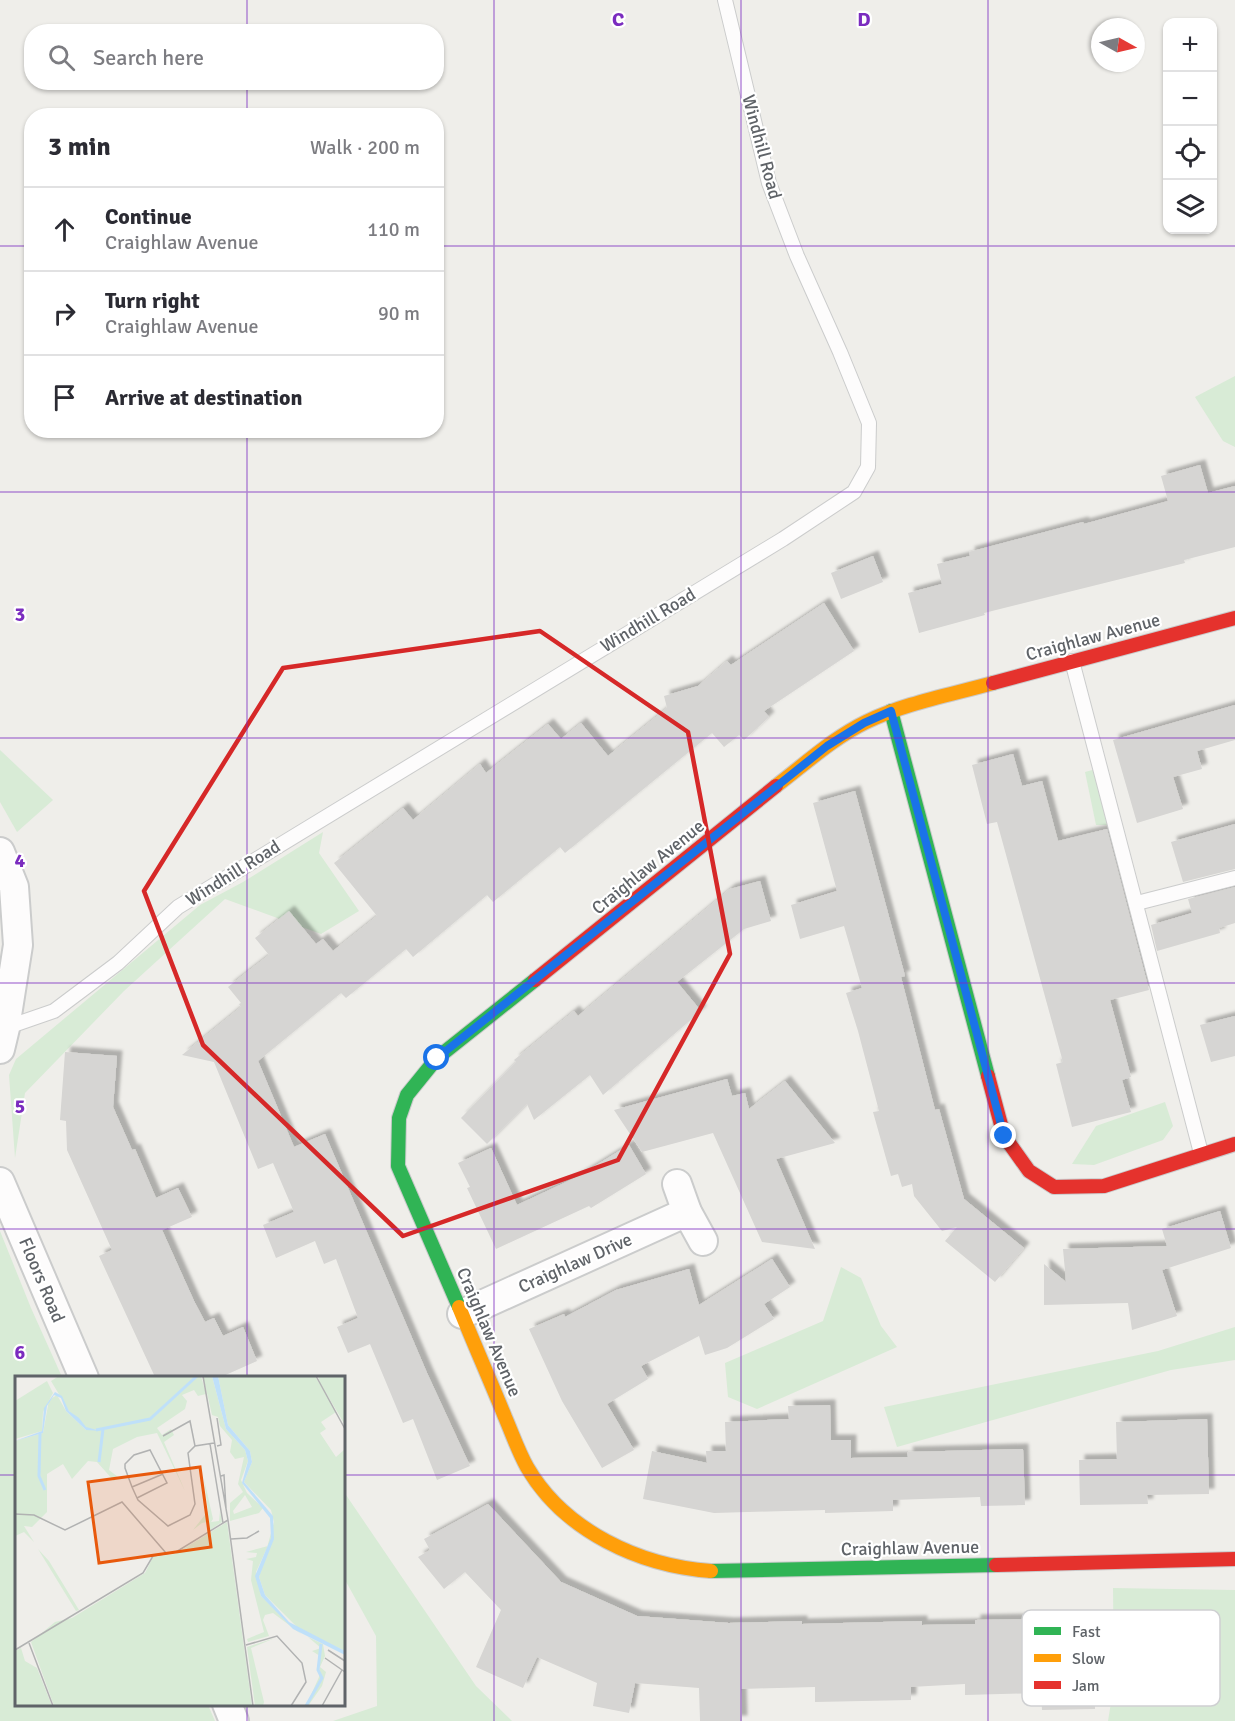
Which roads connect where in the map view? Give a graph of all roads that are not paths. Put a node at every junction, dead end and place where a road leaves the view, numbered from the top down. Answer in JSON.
{"nodes":[{"id":1,"x":725,"y":0,"type":"edge"},
{"id":2,"x":1235,"y":618,"type":"edge"},
{"id":3,"x":1072,"y":661,"type":"junction"},
{"id":4,"x":891,"y":711,"type":"junction"},
{"id":5,"x":0,"y":852,"type":"edge"},
{"id":6,"x":1235,"y":878,"type":"edge"},
{"id":7,"x":1137,"y":903,"type":"junction"},
{"id":8,"x":3,"y":1039,"type":"edge"},
{"id":9,"x":1235,"y":1144,"type":"edge"},
{"id":10,"x":1202,"y":1153,"type":"junction"},
{"id":11,"x":0,"y":1182,"type":"edge"},
{"id":12,"x":677,"y":1184,"type":"dead end"},
{"id":13,"x":687,"y":1212,"type":"junction"},
{"id":14,"x":703,"y":1241,"type":"dead end"},
{"id":15,"x":462,"y":1314,"type":"junction"},
{"id":16,"x":84,"y":1376,"type":"edge"},
{"id":17,"x":1235,"y":1559,"type":"edge"},
{"id":18,"x":228,"y":1706,"type":"edge"},
{"id":19,"x":234,"y":1721,"type":"edge"}],
"edges":[{"from":1,"to":8,"type":"lane","name":"Windhill Road"},
{"from":2,"to":3,"type":"street","name":"Craighlaw Avenue"},
{"from":3,"to":4,"type":"street","name":"Craighlaw Avenue"},
{"from":3,"to":7,"type":"lane"},
{"from":4,"to":10,"type":"street"},
{"from":4,"to":15,"type":"street","name":"Craighlaw Avenue"},
{"from":5,"to":8,"type":"street"},
{"from":6,"to":7,"type":"lane"},
{"from":7,"to":10,"type":"lane"},
{"from":9,"to":10,"type":"street"},
{"from":11,"to":16,"type":"street","name":"Floors Road"},
{"from":12,"to":13,"type":"street"},
{"from":13,"to":14,"type":"street"},
{"from":13,"to":15,"type":"street","name":"Craighlaw Drive"},
{"from":15,"to":17,"type":"street","name":"Craighlaw Avenue"},
{"from":18,"to":19,"type":"street"}]}
